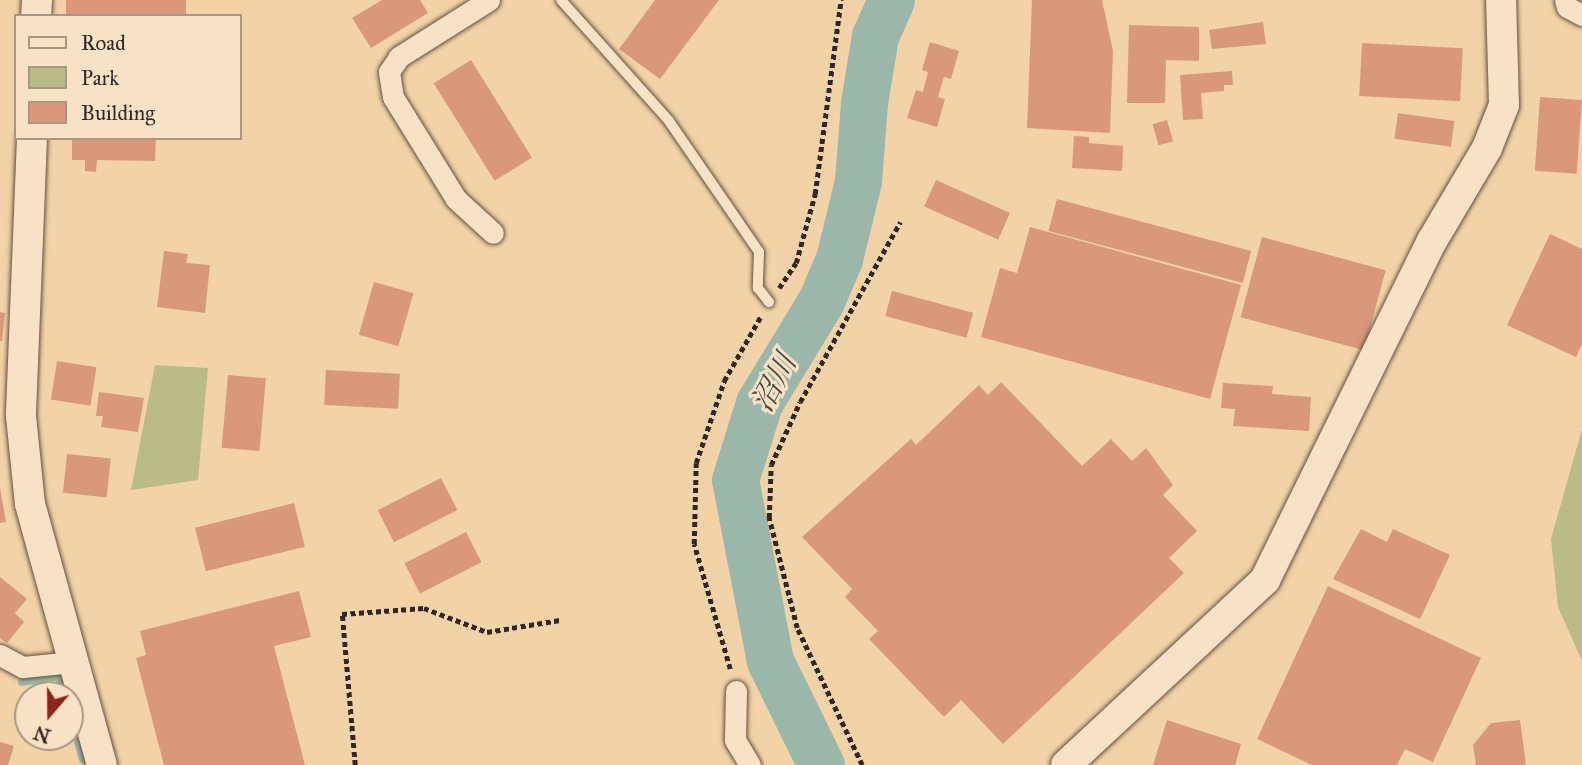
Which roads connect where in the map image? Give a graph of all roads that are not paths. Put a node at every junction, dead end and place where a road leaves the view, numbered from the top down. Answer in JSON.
{"nodes":[{"id":1,"x":489,"y":0,"type":"edge"},
{"id":2,"x":561,"y":0,"type":"edge"},
{"id":3,"x":1501,"y":0,"type":"edge"},
{"id":4,"x":1565,"y":0,"type":"edge"},
{"id":5,"x":1582,"y":15,"type":"edge"},
{"id":6,"x":32,"y":140,"type":"edge"},
{"id":7,"x":494,"y":233,"type":"dead end"},
{"id":8,"x":769,"y":302,"type":"road end"},
{"id":9,"x":0,"y":655,"type":"edge"},
{"id":10,"x":74,"y":662,"type":"junction"},
{"id":11,"x":736,"y":691,"type":"road end"},
{"id":12,"x":103,"y":765,"type":"edge"},
{"id":13,"x":750,"y":765,"type":"edge"},
{"id":14,"x":1066,"y":765,"type":"edge"}],
"edges":[{"from":1,"to":7,"type":"street"},
{"from":2,"to":8,"type":"lane"},
{"from":3,"to":14,"type":"street"},
{"from":4,"to":5,"type":"street"},
{"from":6,"to":10,"type":"street"},
{"from":9,"to":10,"type":"street"},
{"from":10,"to":12,"type":"street"},
{"from":11,"to":13,"type":"street"}]}
